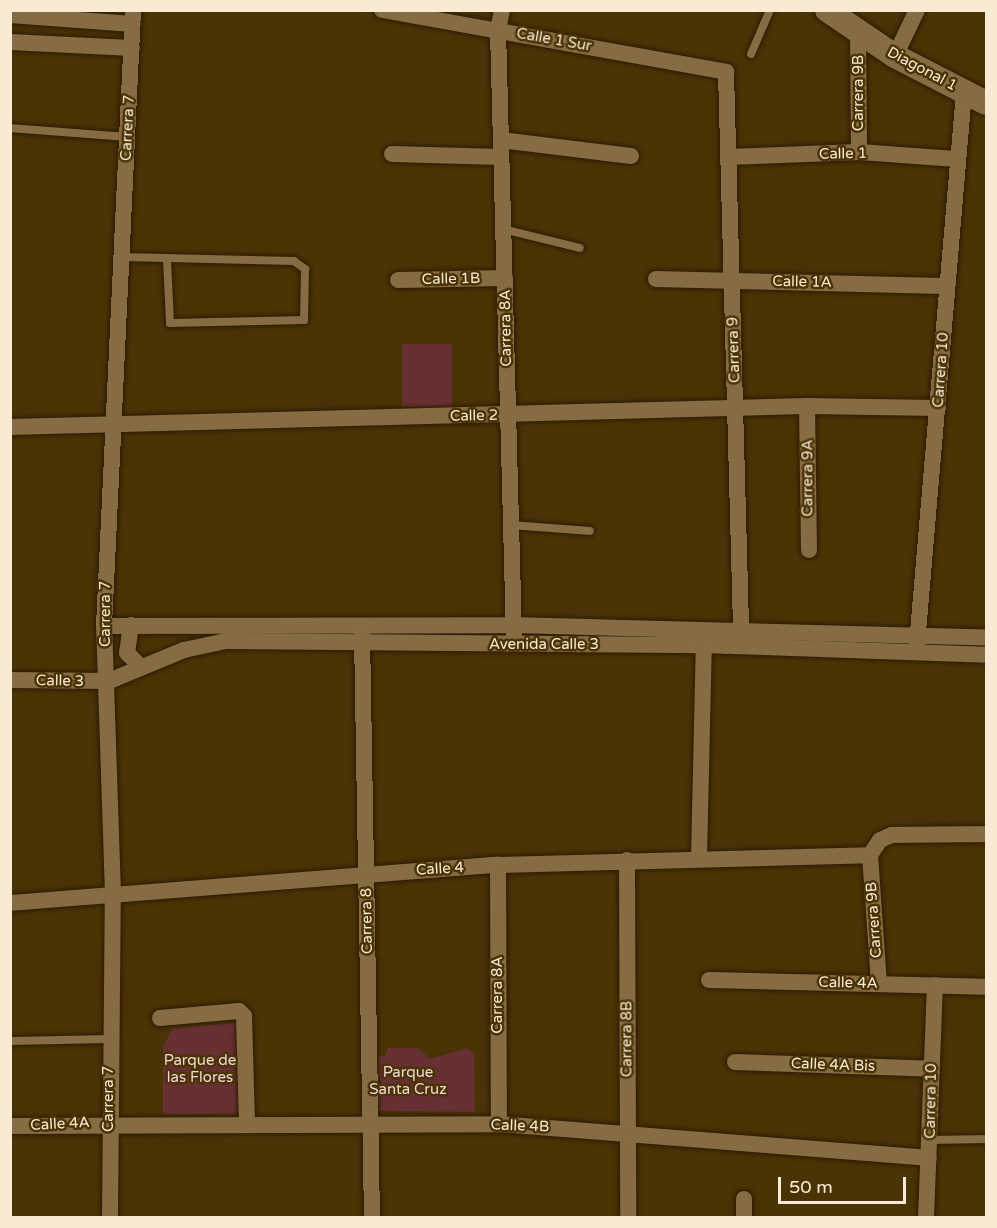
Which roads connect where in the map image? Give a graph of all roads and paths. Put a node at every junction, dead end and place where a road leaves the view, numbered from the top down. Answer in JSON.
{"nodes":[{"id":1,"x":382,"y":10,"type":"edge"},
{"id":2,"x":502,"y":10,"type":"edge"},
{"id":3,"x":770,"y":10,"type":"edge"},
{"id":4,"x":826,"y":10,"type":"edge"},
{"id":5,"x":917,"y":10,"type":"edge"},
{"id":6,"x":10,"y":15,"type":"edge"},
{"id":7,"x":133,"y":17,"type":"edge"},
{"id":8,"x":498,"y":30,"type":"junction"},
{"id":9,"x":858,"y":34,"type":"junction"},
{"id":10,"x":10,"y":42,"type":"edge"},
{"id":11,"x":132,"y":48,"type":"junction"},
{"id":12,"x":751,"y":54,"type":"dead end"},
{"id":13,"x":895,"y":56,"type":"junction"},
{"id":14,"x":726,"y":72,"type":"joint"},
{"id":15,"x":964,"y":92,"type":"junction"},
{"id":16,"x":987,"y":104,"type":"edge"},
{"id":17,"x":10,"y":128,"type":"edge"},
{"id":18,"x":127,"y":137,"type":"junction"},
{"id":19,"x":501,"y":148,"type":"junction"},
{"id":20,"x":860,"y":152,"type":"junction"},
{"id":21,"x":392,"y":154,"type":"dead end"},
{"id":22,"x":631,"y":156,"type":"dead end"},
{"id":23,"x":729,"y":157,"type":"junction"},
{"id":24,"x":957,"y":159,"type":"junction"},
{"id":25,"x":503,"y":229,"type":"junction"},
{"id":26,"x":580,"y":248,"type":"dead end"},
{"id":27,"x":122,"y":257,"type":"junction"},
{"id":28,"x":167,"y":260,"type":"junction"},
{"id":29,"x":505,"y":278,"type":"junction"},
{"id":30,"x":656,"y":279,"type":"dead end"},
{"id":31,"x":398,"y":280,"type":"dead end"},
{"id":32,"x":732,"y":280,"type":"junction"},
{"id":33,"x":947,"y":286,"type":"junction"},
{"id":34,"x":807,"y":406,"type":"junction"},
{"id":35,"x":735,"y":408,"type":"junction"},
{"id":36,"x":938,"y":408,"type":"junction"},
{"id":37,"x":508,"y":416,"type":"junction"},
{"id":38,"x":113,"y":423,"type":"junction"},
{"id":39,"x":10,"y":427,"type":"edge"},
{"id":40,"x":511,"y":525,"type":"junction"},
{"id":41,"x":590,"y":531,"type":"dead end"},
{"id":42,"x":809,"y":550,"type":"dead end"},
{"id":43,"x":361,"y":624,"type":"junction"},
{"id":44,"x":513,"y":625,"type":"junction"},
{"id":45,"x":104,"y":626,"type":"junction"},
{"id":46,"x":131,"y":626,"type":"junction"},
{"id":47,"x":741,"y":628,"type":"junction"},
{"id":48,"x":987,"y":637,"type":"edge"},
{"id":49,"x":918,"y":641,"type":"junction"},
{"id":50,"x":362,"y":643,"type":"junction"},
{"id":51,"x":514,"y":645,"type":"junction"},
{"id":52,"x":704,"y":645,"type":"junction"},
{"id":53,"x":987,"y":655,"type":"edge"},
{"id":54,"x":141,"y":667,"type":"junction"},
{"id":55,"x":10,"y":680,"type":"edge"},
{"id":56,"x":109,"y":681,"type":"junction"},
{"id":57,"x":987,"y":834,"type":"edge"},
{"id":58,"x":870,"y":855,"type":"junction"},
{"id":59,"x":699,"y":858,"type":"junction"},
{"id":60,"x":627,"y":860,"type":"junction"},
{"id":61,"x":498,"y":865,"type":"junction"},
{"id":62,"x":366,"y":873,"type":"junction"},
{"id":63,"x":113,"y":894,"type":"junction"},
{"id":64,"x":10,"y":903,"type":"edge"},
{"id":65,"x":709,"y":980,"type":"dead end"},
{"id":66,"x":879,"y":984,"type":"junction"},
{"id":67,"x":935,"y":986,"type":"junction"},
{"id":68,"x":987,"y":987,"type":"edge"},
{"id":69,"x":160,"y":1018,"type":"dead end"},
{"id":70,"x":109,"y":1039,"type":"junction"},
{"id":71,"x":10,"y":1041,"type":"edge"},
{"id":72,"x":735,"y":1062,"type":"dead end"},
{"id":73,"x":931,"y":1069,"type":"junction"},
{"id":74,"x":110,"y":1122,"type":"junction"},
{"id":75,"x":247,"y":1122,"type":"junction"},
{"id":76,"x":370,"y":1123,"type":"junction"},
{"id":77,"x":499,"y":1125,"type":"junction"},
{"id":78,"x":10,"y":1126,"type":"edge"},
{"id":79,"x":627,"y":1130,"type":"junction"},
{"id":80,"x":987,"y":1139,"type":"edge"},
{"id":81,"x":930,"y":1140,"type":"junction"},
{"id":82,"x":929,"y":1158,"type":"junction"},
{"id":83,"x":744,"y":1199,"type":"dead end"},
{"id":84,"x":110,"y":1218,"type":"edge"},
{"id":85,"x":372,"y":1218,"type":"edge"},
{"id":86,"x":628,"y":1218,"type":"edge"},
{"id":87,"x":744,"y":1218,"type":"edge"},
{"id":88,"x":926,"y":1218,"type":"edge"}],
"edges":[{"from":1,"to":8,"type":"street","name":"Calle 1 Sur"},
{"from":2,"to":8,"type":"street","name":"Carrera 8A"},
{"from":3,"to":12,"type":"lane"},
{"from":4,"to":9,"type":"main road","name":"Diagonal 1"},
{"from":5,"to":13,"type":"street"},
{"from":6,"to":7,"type":"street"},
{"from":7,"to":11,"type":"street","name":"Carrera 7"},
{"from":8,"to":14,"type":"street","name":"Calle 1 Sur"},
{"from":8,"to":19,"type":"street","name":"Carrera 8A"},
{"from":9,"to":13,"type":"main road","name":"Diagonal 1"},
{"from":9,"to":20,"type":"street","name":"Carrera 9B"},
{"from":10,"to":11,"type":"street"},
{"from":11,"to":18,"type":"street","name":"Carrera 7"},
{"from":13,"to":15,"type":"main road","name":"Diagonal 1"},
{"from":14,"to":23,"type":"street","name":"Carrera 9"},
{"from":15,"to":16,"type":"main road","name":"Diagonal 1"},
{"from":15,"to":24,"type":"street","name":"Carrera 10"},
{"from":17,"to":18,"type":"lane"},
{"from":18,"to":27,"type":"street","name":"Carrera 7"},
{"from":19,"to":21,"type":"street"},
{"from":19,"to":22,"type":"street"},
{"from":19,"to":25,"type":"street","name":"Carrera 8A"},
{"from":20,"to":23,"type":"street","name":"Calle 1"},
{"from":20,"to":24,"type":"street","name":"Calle 1"},
{"from":23,"to":32,"type":"street","name":"Carrera 9"},
{"from":24,"to":33,"type":"street","name":"Carrera 10"},
{"from":25,"to":26,"type":"lane"},
{"from":25,"to":29,"type":"street","name":"Carrera 8A"},
{"from":27,"to":28,"type":"lane"},
{"from":27,"to":38,"type":"street","name":"Carrera 7"},
{"from":28,"to":28,"type":"lane"},
{"from":29,"to":31,"type":"street","name":"Calle 1B"},
{"from":29,"to":37,"type":"street","name":"Carrera 8A"},
{"from":30,"to":32,"type":"street","name":"Calle 1A"},
{"from":32,"to":33,"type":"street","name":"Calle 1A"},
{"from":32,"to":35,"type":"street","name":"Carrera 9"},
{"from":33,"to":36,"type":"street","name":"Carrera 10"},
{"from":34,"to":35,"type":"street","name":"Calle 2"},
{"from":34,"to":36,"type":"street","name":"Calle 2"},
{"from":34,"to":42,"type":"street","name":"Carrera 9A"},
{"from":35,"to":37,"type":"street","name":"Calle 2"},
{"from":35,"to":47,"type":"street","name":"Carrera 9"},
{"from":36,"to":49,"type":"street","name":"Carrera 10"},
{"from":37,"to":38,"type":"street","name":"Calle 2"},
{"from":37,"to":40,"type":"street","name":"Carrera 8A"},
{"from":38,"to":39,"type":"street","name":"Calle 2"},
{"from":38,"to":45,"type":"street","name":"Carrera 7"},
{"from":40,"to":41,"type":"lane"},
{"from":40,"to":44,"type":"street","name":"Carrera 8A"},
{"from":43,"to":44,"type":"street","name":"Avenida Calle 3"},
{"from":43,"to":46,"type":"street","name":"Avenida Calle 3"},
{"from":43,"to":50,"type":"street","name":"Carrera 8"},
{"from":44,"to":47,"type":"street","name":"Avenida Calle 3"},
{"from":44,"to":51,"type":"street","name":"Carrera 8A"},
{"from":45,"to":46,"type":"street","name":"Avenida Calle 3"},
{"from":45,"to":56,"type":"street","name":"Carrera 7"},
{"from":46,"to":54,"type":"street"},
{"from":47,"to":49,"type":"street","name":"Avenida Calle 3"},
{"from":48,"to":49,"type":"street","name":"Avenida Calle 3"},
{"from":49,"to":52,"type":"street","name":"Avenida Calle 3"},
{"from":49,"to":53,"type":"street","name":"Avenida Calle 3"},
{"from":50,"to":51,"type":"street","name":"Avenida Calle 3"},
{"from":50,"to":54,"type":"street","name":"Avenida Calle 3"},
{"from":50,"to":62,"type":"street","name":"Carrera 8"},
{"from":51,"to":52,"type":"street","name":"Avenida Calle 3"},
{"from":52,"to":59,"type":"street"},
{"from":54,"to":56,"type":"street","name":"Avenida Calle 3"},
{"from":55,"to":56,"type":"street","name":"Calle 3"},
{"from":56,"to":63,"type":"street","name":"Carrera 7"},
{"from":57,"to":58,"type":"street"},
{"from":58,"to":59,"type":"street","name":"Calle 4"},
{"from":58,"to":66,"type":"street","name":"Carrera 9B"},
{"from":59,"to":60,"type":"street","name":"Calle 4"},
{"from":60,"to":61,"type":"street","name":"Calle 4"},
{"from":60,"to":79,"type":"street","name":"Carrera 8B"},
{"from":61,"to":62,"type":"street","name":"Calle 4"},
{"from":61,"to":77,"type":"street","name":"Carrera 8A"},
{"from":62,"to":63,"type":"street","name":"Calle 4"},
{"from":62,"to":76,"type":"street","name":"Carrera 8"},
{"from":63,"to":64,"type":"street","name":"Calle 4"},
{"from":63,"to":70,"type":"street","name":"Carrera 7"},
{"from":65,"to":66,"type":"street","name":"Calle 4A"},
{"from":66,"to":67,"type":"street","name":"Calle 4A"},
{"from":67,"to":68,"type":"street","name":"Calle 4A"},
{"from":67,"to":73,"type":"street","name":"Carrera 10"},
{"from":69,"to":75,"type":"street"},
{"from":70,"to":71,"type":"lane"},
{"from":70,"to":74,"type":"street","name":"Carrera 7"},
{"from":72,"to":73,"type":"street","name":"Calle 4A Bis"},
{"from":73,"to":81,"type":"street","name":"Carrera 10"},
{"from":74,"to":75,"type":"street","name":"Calle 4B"},
{"from":74,"to":78,"type":"street","name":"Calle 4A"},
{"from":74,"to":84,"type":"street","name":"Carrera 7"},
{"from":75,"to":76,"type":"street","name":"Calle 4B"},
{"from":76,"to":77,"type":"street","name":"Calle 4B"},
{"from":76,"to":85,"type":"street","name":"Carrera 8"},
{"from":77,"to":79,"type":"street","name":"Calle 4B"},
{"from":79,"to":82,"type":"street","name":"Calle 4B"},
{"from":79,"to":86,"type":"street","name":"Carrera 8B"},
{"from":80,"to":81,"type":"lane"},
{"from":81,"to":82,"type":"street","name":"Carrera 10"},
{"from":82,"to":88,"type":"street","name":"Carrera 10"},
{"from":83,"to":87,"type":"street"}]}
